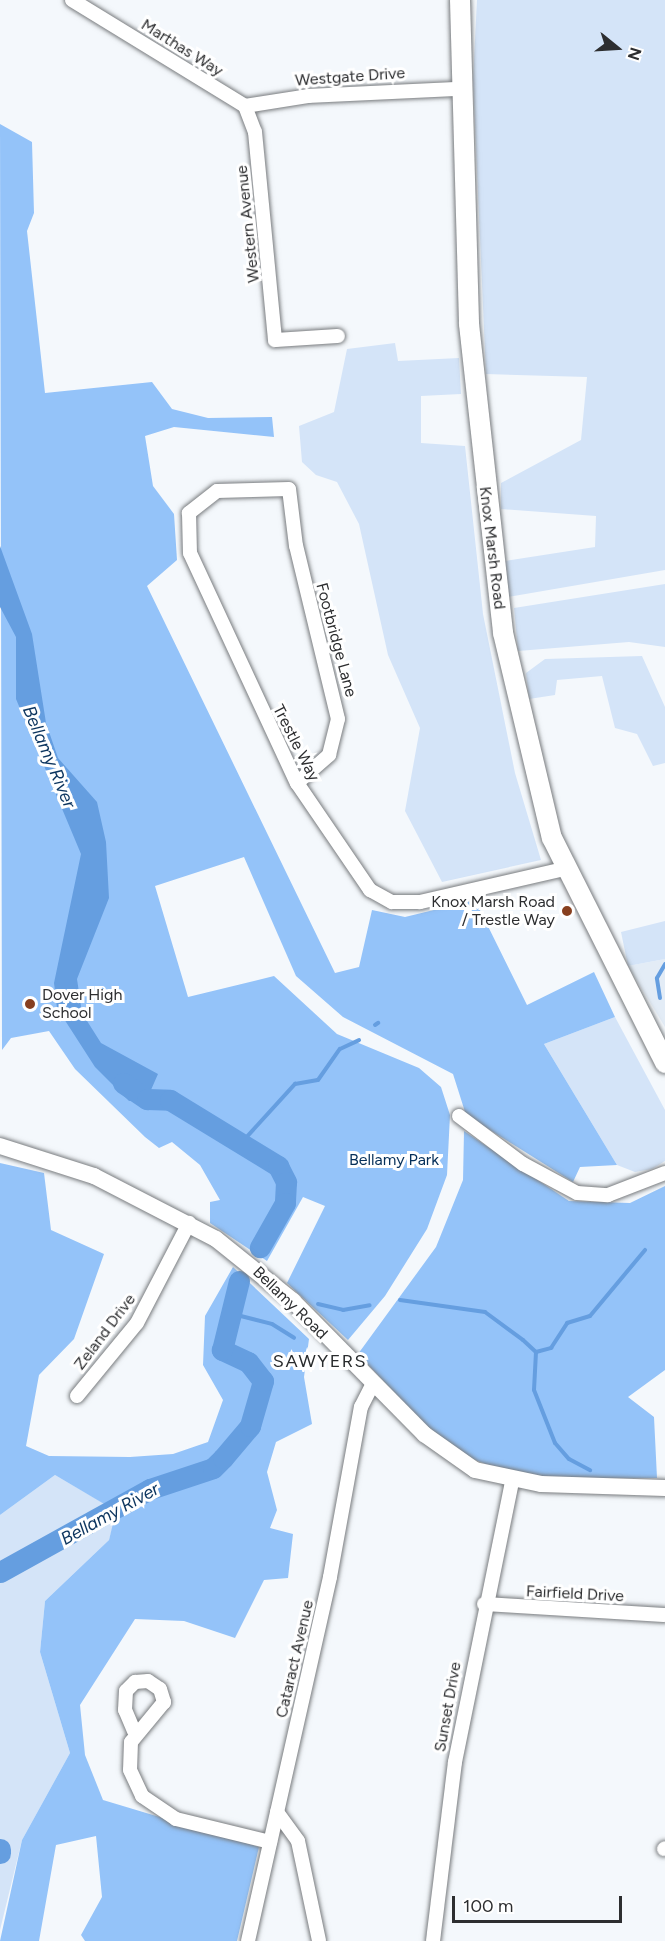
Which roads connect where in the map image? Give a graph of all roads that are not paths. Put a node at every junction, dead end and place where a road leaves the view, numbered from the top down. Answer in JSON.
{"nodes":[{"id":1,"x":72,"y":0,"type":"edge"},
{"id":2,"x":460,"y":0,"type":"edge"},
{"id":3,"x":459,"y":89,"type":"junction"},
{"id":4,"x":245,"y":106,"type":"junction"},
{"id":5,"x":338,"y":336,"type":"dead end"},
{"id":6,"x":289,"y":489,"type":"joint"},
{"id":7,"x":297,"y":783,"type":"junction"},
{"id":8,"x":564,"y":869,"type":"junction"},
{"id":9,"x":665,"y":1063,"type":"edge"},
{"id":10,"x":459,"y":1116,"type":"dead end"},
{"id":11,"x":0,"y":1146,"type":"edge"},
{"id":12,"x":665,"y":1173,"type":"edge"},
{"id":13,"x":189,"y":1223,"type":"junction"},
{"id":14,"x":372,"y":1385,"type":"junction"},
{"id":15,"x":77,"y":1396,"type":"dead end"},
{"id":16,"x":512,"y":1481,"type":"junction"},
{"id":17,"x":665,"y":1488,"type":"edge"},
{"id":18,"x":484,"y":1605,"type":"junction"},
{"id":19,"x":665,"y":1615,"type":"edge"},
{"id":20,"x":134,"y":1731,"type":"dead end"},
{"id":21,"x":277,"y":1812,"type":"junction"},
{"id":22,"x":270,"y":1842,"type":"junction"},
{"id":23,"x":248,"y":1941,"type":"edge"},
{"id":24,"x":319,"y":1941,"type":"edge"},
{"id":25,"x":433,"y":1941,"type":"edge"}],
"edges":[{"from":1,"to":4,"type":"street","name":"Marthas Way"},
{"from":2,"to":3,"type":"main road","name":"Knox Marsh Road"},
{"from":3,"to":4,"type":"street","name":"Westgate Drive"},
{"from":3,"to":8,"type":"main road","name":"Knox Marsh Road"},
{"from":4,"to":5,"type":"street","name":"Western Avenue"},
{"from":6,"to":7,"type":"street","name":"Footbridge Lane"},
{"from":6,"to":7,"type":"street","name":"Trestle Way"},
{"from":7,"to":8,"type":"street","name":"Trestle Way"},
{"from":8,"to":9,"type":"main road","name":"Knox Marsh Road"},
{"from":10,"to":12,"type":"street"},
{"from":11,"to":13,"type":"street","name":"Bellamy Road"},
{"from":13,"to":14,"type":"street","name":"Bellamy Road"},
{"from":13,"to":15,"type":"street","name":"Zeland Drive"},
{"from":14,"to":16,"type":"street","name":"Bellamy Road"},
{"from":14,"to":21,"type":"street","name":"Cataract Avenue"},
{"from":16,"to":17,"type":"street","name":"Bellamy Road"},
{"from":16,"to":18,"type":"street","name":"Sunset Drive"},
{"from":18,"to":19,"type":"street","name":"Fairfield Drive"},
{"from":18,"to":25,"type":"street","name":"Sunset Drive"},
{"from":20,"to":22,"type":"street"},
{"from":21,"to":22,"type":"street","name":"Cataract Avenue"},
{"from":21,"to":24,"type":"street"},
{"from":22,"to":23,"type":"street","name":"Cataract Avenue"}]}
